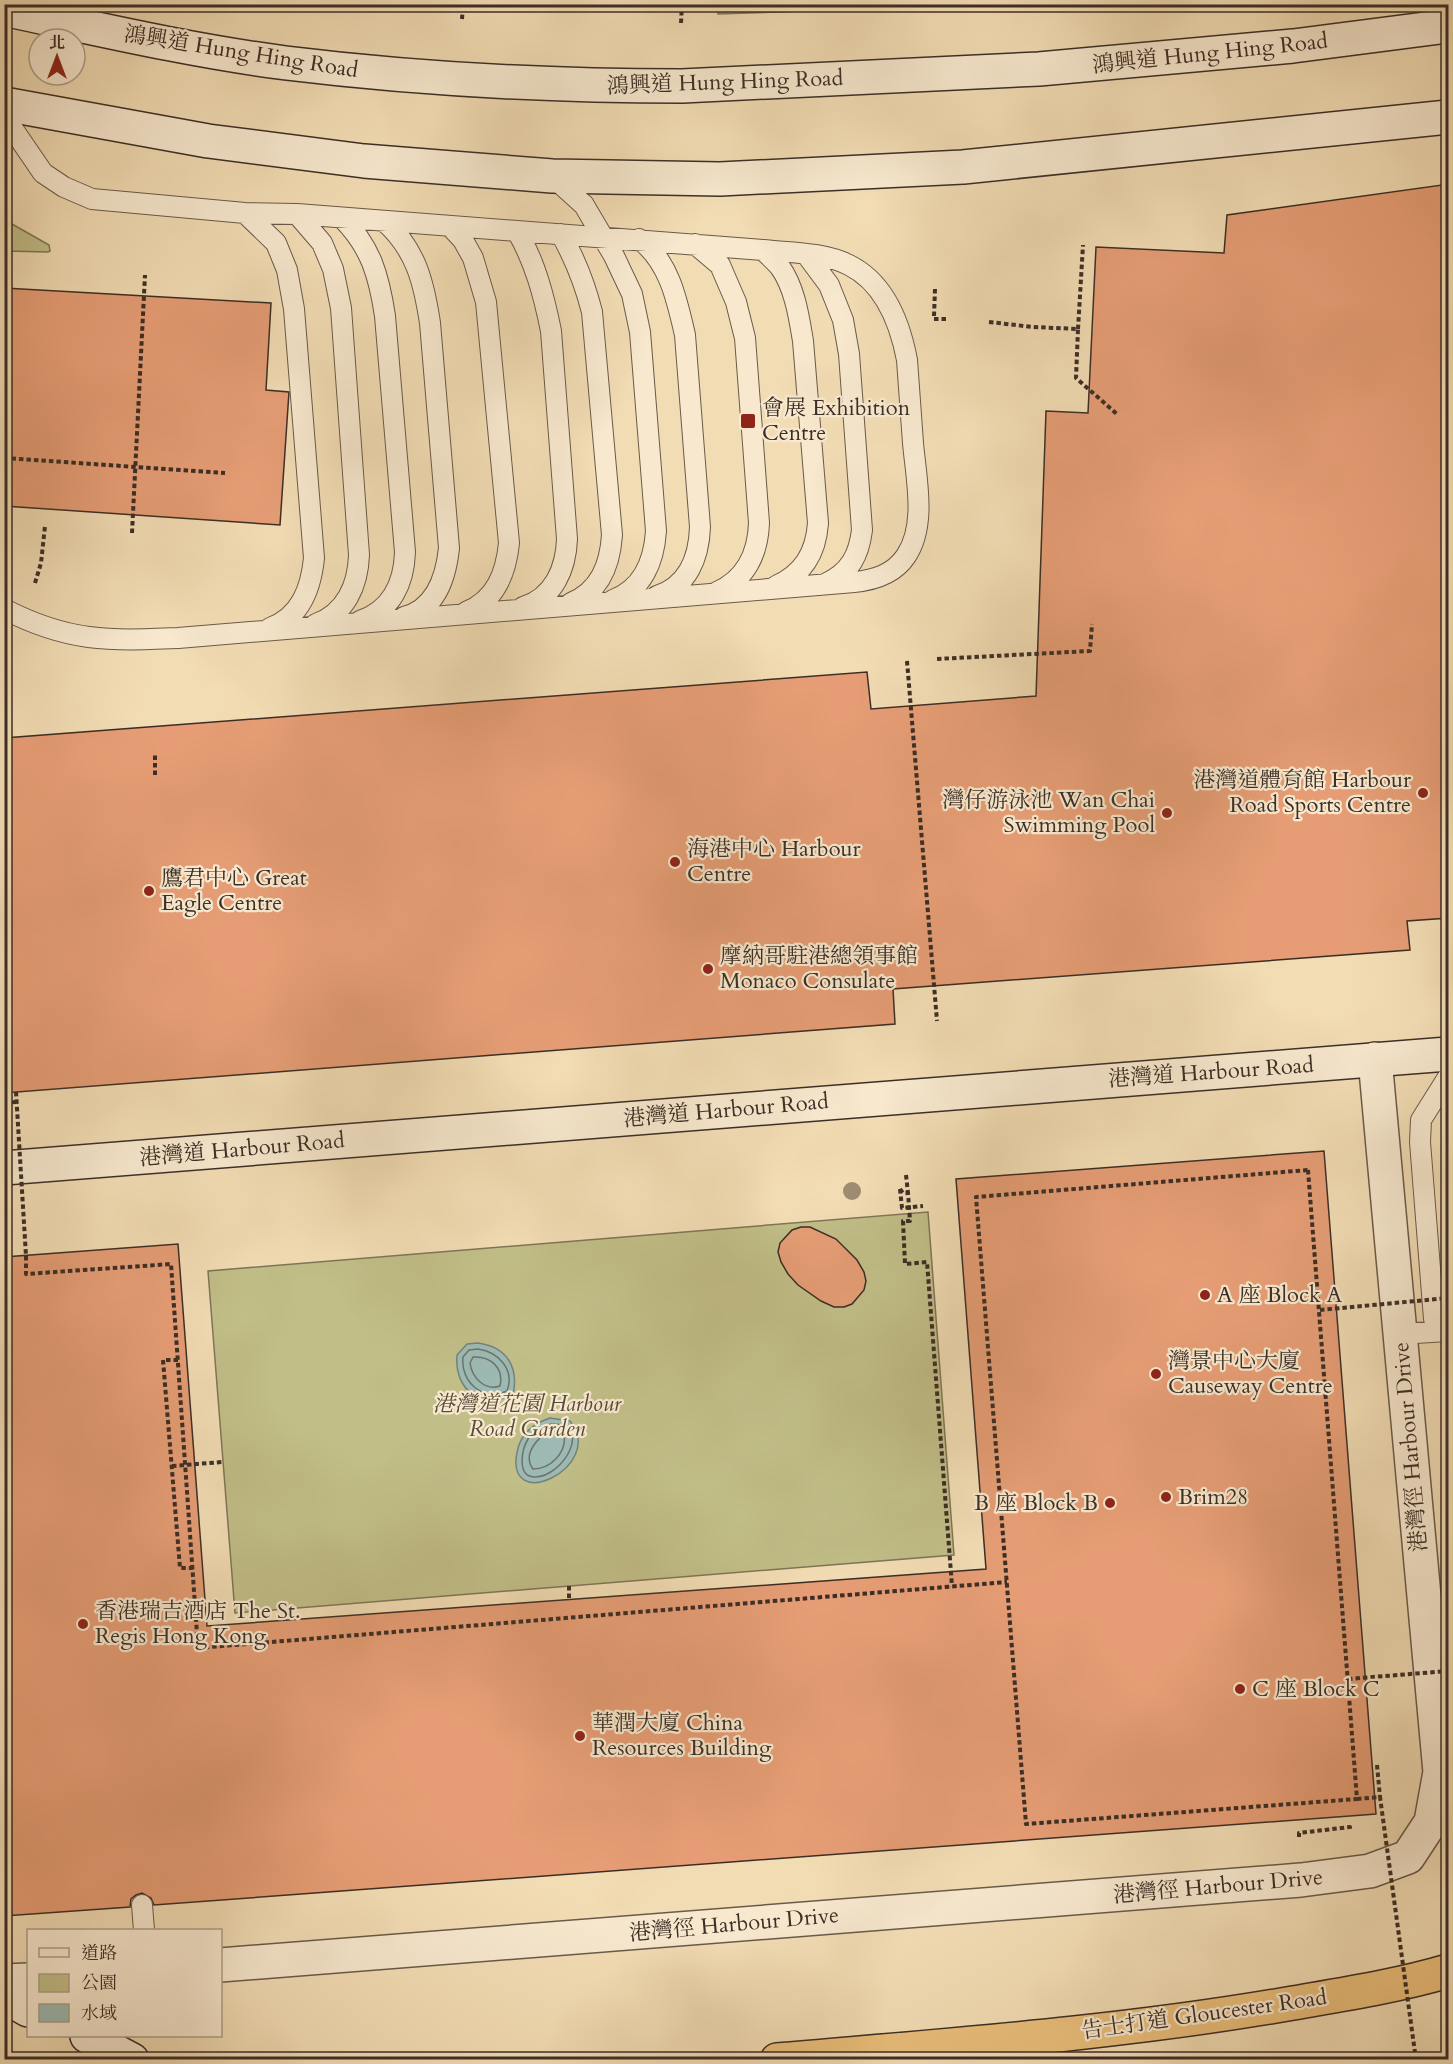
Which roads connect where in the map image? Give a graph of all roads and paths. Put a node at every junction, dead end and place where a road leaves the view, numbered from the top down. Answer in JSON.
{"nodes":[{"id":1,"x":463,"y":4,"type":"edge"},
{"id":2,"x":682,"y":4,"type":"edge"},
{"id":3,"x":4,"y":9,"type":"edge"},
{"id":4,"x":462,"y":19,"type":"dead end"},
{"id":5,"x":681,"y":23,"type":"dead end"},
{"id":6,"x":1449,"y":26,"type":"edge"},
{"id":7,"x":4,"y":104,"type":"edge"},
{"id":8,"x":4,"y":116,"type":"edge"},
{"id":9,"x":1449,"y":117,"type":"edge"},
{"id":10,"x":552,"y":176,"type":"junction"},
{"id":11,"x":244,"y":213,"type":"junction"},
{"id":12,"x":297,"y":214,"type":"junction"},
{"id":13,"x":342,"y":218,"type":"junction"},
{"id":14,"x":384,"y":221,"type":"junction"},
{"id":15,"x":450,"y":226,"type":"junction"},
{"id":16,"x":517,"y":231,"type":"junction"},
{"id":17,"x":561,"y":234,"type":"junction"},
{"id":18,"x":604,"y":237,"type":"junction"},
{"id":19,"x":639,"y":239,"type":"junction"},
{"id":20,"x":695,"y":244,"type":"junction"},
{"id":21,"x":1083,"y":245,"type":"dead end"},
{"id":22,"x":763,"y":250,"type":"junction"},
{"id":23,"x":806,"y":254,"type":"junction"},
{"id":24,"x":145,"y":275,"type":"dead end"},
{"id":25,"x":935,"y":290,"type":"dead end"},
{"id":26,"x":934,"y":318,"type":"dead end"},
{"id":27,"x":989,"y":322,"type":"dead end"},
{"id":28,"x":1078,"y":329,"type":"junction"},
{"id":29,"x":1118,"y":415,"type":"dead end"},
{"id":30,"x":4,"y":458,"type":"edge"},
{"id":31,"x":135,"y":468,"type":"junction"},
{"id":32,"x":225,"y":473,"type":"dead end"},
{"id":33,"x":45,"y":526,"type":"dead end"},
{"id":34,"x":132,"y":533,"type":"dead end"},
{"id":35,"x":822,"y":586,"type":"junction"},
{"id":36,"x":33,"y":589,"type":"dead end"},
{"id":37,"x":767,"y":590,"type":"junction"},
{"id":38,"x":695,"y":596,"type":"junction"},
{"id":39,"x":637,"y":601,"type":"junction"},
{"id":40,"x":592,"y":604,"type":"junction"},
{"id":41,"x":549,"y":607,"type":"junction"},
{"id":42,"x":4,"y":609,"type":"edge"},
{"id":43,"x":503,"y":611,"type":"junction"},
{"id":44,"x":445,"y":616,"type":"junction"},
{"id":45,"x":385,"y":621,"type":"junction"},
{"id":46,"x":341,"y":624,"type":"junction"},
{"id":47,"x":1092,"y":624,"type":"dead end"},
{"id":48,"x":295,"y":628,"type":"junction"},
{"id":49,"x":250,"y":632,"type":"junction"},
{"id":50,"x":937,"y":659,"type":"dead end"},
{"id":51,"x":907,"y":661,"type":"dead end"},
{"id":52,"x":155,"y":753,"type":"dead end"},
{"id":53,"x":155,"y":776,"type":"dead end"},
{"id":54,"x":937,"y":1021,"type":"dead end"},
{"id":55,"x":1449,"y":1054,"type":"edge"},
{"id":56,"x":1375,"y":1059,"type":"junction"},
{"id":57,"x":1449,"y":1077,"type":"edge"},
{"id":58,"x":16,"y":1092,"type":"dead end"},
{"id":59,"x":16,"y":1102,"type":"junction"},
{"id":60,"x":4,"y":1103,"type":"edge"},
{"id":61,"x":4,"y":1168,"type":"edge"},
{"id":62,"x":906,"y":1175,"type":"dead end"},
{"id":63,"x":908,"y":1193,"type":"junction"},
{"id":64,"x":923,"y":1206,"type":"dead end"},
{"id":65,"x":1449,"y":1298,"type":"edge"},
{"id":66,"x":1320,"y":1310,"type":"junction"},
{"id":67,"x":1448,"y":1330,"type":"edge"},
{"id":68,"x":1400,"y":1334,"type":"junction"},
{"id":69,"x":178,"y":1360,"type":"junction"},
{"id":70,"x":222,"y":1462,"type":"dead end"},
{"id":71,"x":172,"y":1466,"type":"junction"},
{"id":72,"x":193,"y":1568,"type":"junction"},
{"id":73,"x":1007,"y":1582,"type":"junction"},
{"id":74,"x":569,"y":1586,"type":"dead end"},
{"id":75,"x":952,"y":1586,"type":"junction"},
{"id":76,"x":569,"y":1600,"type":"dead end"},
{"id":77,"x":1449,"y":1671,"type":"edge"},
{"id":78,"x":1348,"y":1679,"type":"junction"},
{"id":79,"x":1441,"y":1714,"type":"edge"},
{"id":80,"x":1377,"y":1765,"type":"dead end"},
{"id":81,"x":1380,"y":1797,"type":"junction"},
{"id":82,"x":1357,"y":1799,"type":"junction"},
{"id":83,"x":142,"y":1905,"type":"dead end"},
{"id":84,"x":144,"y":1929,"type":"edge"},
{"id":85,"x":222,"y":1965,"type":"edge"},
{"id":86,"x":1449,"y":1971,"type":"edge"},
{"id":87,"x":27,"y":1980,"type":"edge"},
{"id":88,"x":4,"y":1982,"type":"edge"},
{"id":89,"x":4,"y":1996,"type":"edge"},
{"id":90,"x":27,"y":2009,"type":"edge"},
{"id":91,"x":89,"y":2037,"type":"edge"},
{"id":92,"x":132,"y":2060,"type":"edge"},
{"id":93,"x":777,"y":2060,"type":"edge"},
{"id":94,"x":1416,"y":2060,"type":"edge"}],
"edges":[{"from":1,"to":4,"type":"path"},
{"from":2,"to":5,"type":"path"},
{"from":3,"to":6,"type":"street","name":"鴻興道 Hung Hing Road"},
{"from":7,"to":10,"type":"street"},
{"from":8,"to":11,"type":"lane"},
{"from":9,"to":10,"type":"street"},
{"from":10,"to":18,"type":"lane"},
{"from":11,"to":12,"type":"lane"},
{"from":11,"to":49,"type":"lane"},
{"from":12,"to":13,"type":"lane"},
{"from":12,"to":48,"type":"lane"},
{"from":13,"to":14,"type":"lane"},
{"from":13,"to":46,"type":"lane"},
{"from":14,"to":15,"type":"lane"},
{"from":14,"to":45,"type":"lane"},
{"from":15,"to":16,"type":"lane"},
{"from":15,"to":44,"type":"lane"},
{"from":16,"to":17,"type":"lane"},
{"from":16,"to":43,"type":"lane"},
{"from":17,"to":18,"type":"lane"},
{"from":17,"to":41,"type":"lane"},
{"from":18,"to":19,"type":"lane"},
{"from":18,"to":40,"type":"lane"},
{"from":19,"to":20,"type":"lane"},
{"from":19,"to":39,"type":"lane"},
{"from":20,"to":22,"type":"lane"},
{"from":20,"to":38,"type":"lane"},
{"from":21,"to":28,"type":"path"},
{"from":22,"to":23,"type":"lane"},
{"from":22,"to":37,"type":"lane"},
{"from":23,"to":35,"type":"lane"},
{"from":23,"to":35,"type":"lane"},
{"from":24,"to":31,"type":"path"},
{"from":25,"to":26,"type":"path"},
{"from":27,"to":28,"type":"path"},
{"from":28,"to":29,"type":"path"},
{"from":30,"to":31,"type":"path"},
{"from":31,"to":32,"type":"path"},
{"from":31,"to":34,"type":"path"},
{"from":33,"to":36,"type":"path"},
{"from":35,"to":37,"type":"lane"},
{"from":37,"to":38,"type":"lane"},
{"from":38,"to":39,"type":"lane"},
{"from":39,"to":40,"type":"lane"},
{"from":40,"to":41,"type":"lane"},
{"from":41,"to":43,"type":"lane"},
{"from":42,"to":49,"type":"lane"},
{"from":43,"to":44,"type":"lane"},
{"from":44,"to":45,"type":"lane"},
{"from":45,"to":46,"type":"lane"},
{"from":46,"to":48,"type":"lane"},
{"from":47,"to":50,"type":"path"},
{"from":48,"to":49,"type":"lane"},
{"from":51,"to":54,"type":"path"},
{"from":52,"to":53,"type":"path"},
{"from":55,"to":56,"type":"street","name":"港灣道 Harbour Road"},
{"from":56,"to":61,"type":"street","name":"港灣道 Harbour Road"},
{"from":56,"to":68,"type":"street","name":"港灣徑 Harbour Drive"},
{"from":57,"to":67,"type":"lane"},
{"from":58,"to":59,"type":"path","bridge":true},
{"from":59,"to":60,"type":"path"},
{"from":59,"to":69,"type":"path","bridge":true},
{"from":62,"to":63,"type":"path"},
{"from":63,"to":64,"type":"path","bridge":true},
{"from":63,"to":75,"type":"path"},
{"from":65,"to":66,"type":"path","bridge":true},
{"from":66,"to":73,"type":"path"},
{"from":66,"to":78,"type":"path"},
{"from":67,"to":68,"type":"lane"},
{"from":68,"to":79,"type":"street","name":"港灣徑 Harbour Drive"},
{"from":69,"to":71,"type":"path"},
{"from":69,"to":72,"type":"path"},
{"from":70,"to":71,"type":"path"},
{"from":71,"to":72,"type":"path"},
{"from":72,"to":75,"type":"path"},
{"from":73,"to":75,"type":"path"},
{"from":73,"to":82,"type":"path"},
{"from":74,"to":76,"type":"path"},
{"from":77,"to":78,"type":"path","bridge":true},
{"from":78,"to":82,"type":"path"},
{"from":79,"to":85,"type":"street","name":"港灣徑 Harbour Drive"},
{"from":80,"to":81,"type":"path"},
{"from":81,"to":82,"type":"path","bridge":true},
{"from":81,"to":94,"type":"path","bridge":true},
{"from":83,"to":84,"type":"lane"},
{"from":86,"to":93,"type":"highway","name":"告士打道 Gloucester Road"},
{"from":87,"to":88,"type":"street"},
{"from":89,"to":90,"type":"street"},
{"from":91,"to":92,"type":"street"}]}
